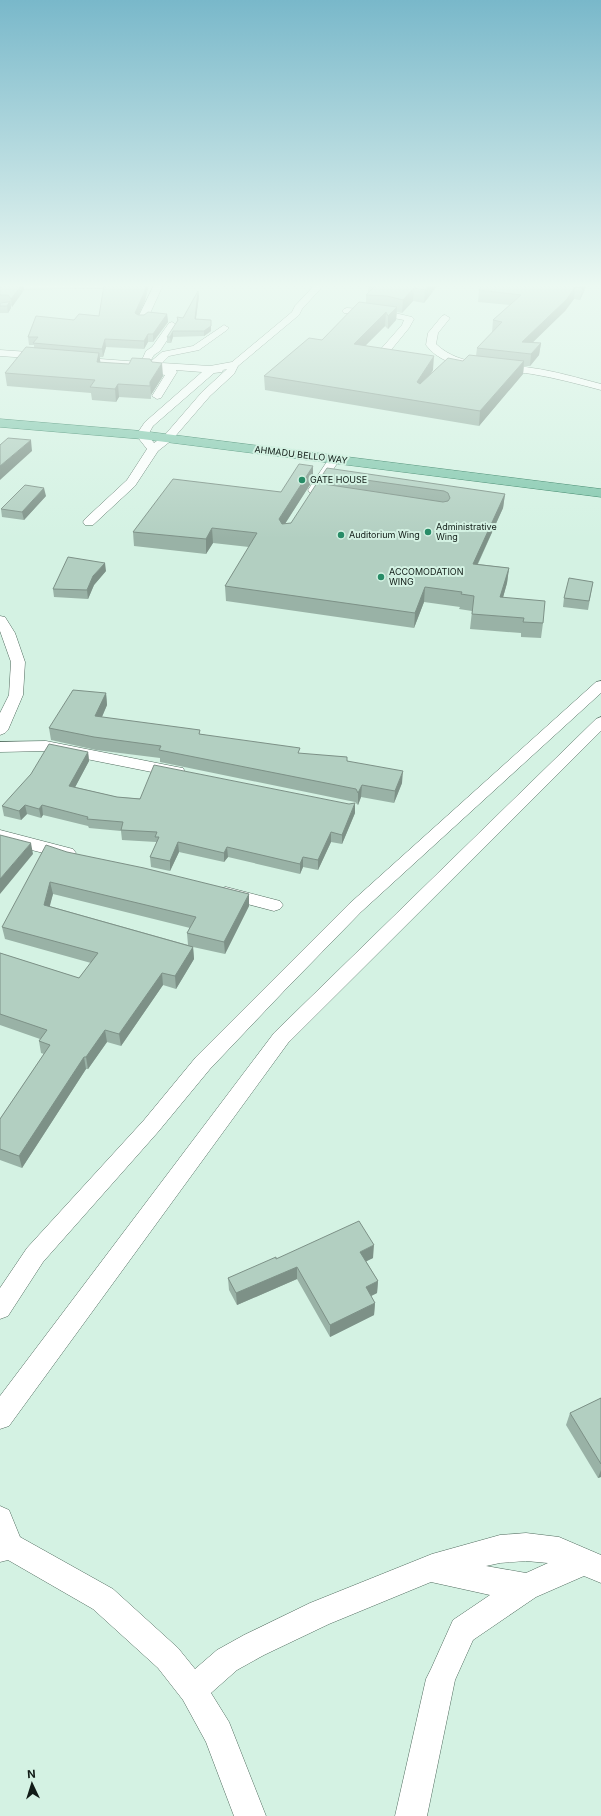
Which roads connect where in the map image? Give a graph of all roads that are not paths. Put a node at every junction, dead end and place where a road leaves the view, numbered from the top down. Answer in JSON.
{"nodes":[{"id":1,"x":145,"y":370,"type":"edge"},
{"id":2,"x":211,"y":370,"type":"edge"},
{"id":3,"x":230,"y":370,"type":"edge"},
{"id":4,"x":522,"y":370,"type":"edge"},
{"id":5,"x":601,"y":387,"type":"edge"},
{"id":6,"x":157,"y":396,"type":"dead end"},
{"id":7,"x":0,"y":411,"type":"edge"},
{"id":8,"x":0,"y":423,"type":"edge"},
{"id":9,"x":146,"y":429,"type":"junction"},
{"id":10,"x":172,"y":432,"type":"junction"},
{"id":11,"x":153,"y":449,"type":"junction"},
{"id":12,"x":334,"y":459,"type":"junction"},
{"id":13,"x":554,"y":474,"type":"dead end"},
{"id":14,"x":314,"y":490,"type":"junction"},
{"id":15,"x":601,"y":493,"type":"edge"},
{"id":16,"x":343,"y":497,"type":"edge"},
{"id":17,"x":306,"y":503,"type":"edge"},
{"id":18,"x":89,"y":522,"type":"dead end"},
{"id":19,"x":0,"y":620,"type":"edge"},
{"id":20,"x":601,"y":685,"type":"edge"},
{"id":21,"x":601,"y":722,"type":"edge"},
{"id":22,"x":0,"y":730,"type":"edge"},
{"id":23,"x":0,"y":747,"type":"edge"},
{"id":24,"x":194,"y":776,"type":"edge"},
{"id":25,"x":0,"y":836,"type":"edge"},
{"id":26,"x":84,"y":857,"type":"edge"},
{"id":27,"x":213,"y":890,"type":"edge"},
{"id":28,"x":274,"y":905,"type":"dead end"},
{"id":29,"x":0,"y":1308,"type":"edge"},
{"id":30,"x":0,"y":1417,"type":"edge"},
{"id":31,"x":0,"y":1519,"type":"edge"},
{"id":32,"x":5,"y":1547,"type":"edge"},
{"id":33,"x":592,"y":1565,"type":"edge"},
{"id":34,"x":432,"y":1568,"type":"junction"},
{"id":35,"x":526,"y":1587,"type":"junction"},
{"id":36,"x":193,"y":1690,"type":"junction"},
{"id":37,"x":250,"y":1816,"type":"edge"},
{"id":38,"x":411,"y":1816,"type":"edge"}],
"edges":[{"from":1,"to":6,"type":"street"},
{"from":2,"to":9,"type":"street"},
{"from":3,"to":10,"type":"street"},
{"from":4,"to":5,"type":"street"},
{"from":7,"to":9,"type":"main road","name":"AHMADU BELLO WAY"},
{"from":8,"to":9,"type":"main road","name":"AHMADU BELLO WAY"},
{"from":9,"to":10,"type":"main road","name":"AHMADU BELLO WAY"},
{"from":9,"to":11,"type":"street"},
{"from":10,"to":11,"type":"street"},
{"from":10,"to":12,"type":"main road","name":"AHMADU BELLO WAY"},
{"from":10,"to":13,"type":"main road","name":"AHMADU BELLO WAY"},
{"from":11,"to":18,"type":"street"},
{"from":12,"to":14,"type":"street"},
{"from":12,"to":15,"type":"main road","name":"AHMADU BELLO WAY"},
{"from":14,"to":16,"type":"street"},
{"from":14,"to":17,"type":"street"},
{"from":19,"to":22,"type":"street"},
{"from":20,"to":29,"type":"street"},
{"from":21,"to":30,"type":"street"},
{"from":23,"to":24,"type":"street"},
{"from":25,"to":26,"type":"street"},
{"from":27,"to":28,"type":"street"},
{"from":31,"to":32,"type":"street"},
{"from":32,"to":36,"type":"street"},
{"from":33,"to":34,"type":"street"},
{"from":33,"to":35,"type":"street"},
{"from":34,"to":35,"type":"street"},
{"from":34,"to":36,"type":"street"},
{"from":35,"to":38,"type":"street"},
{"from":36,"to":37,"type":"street"}]}
